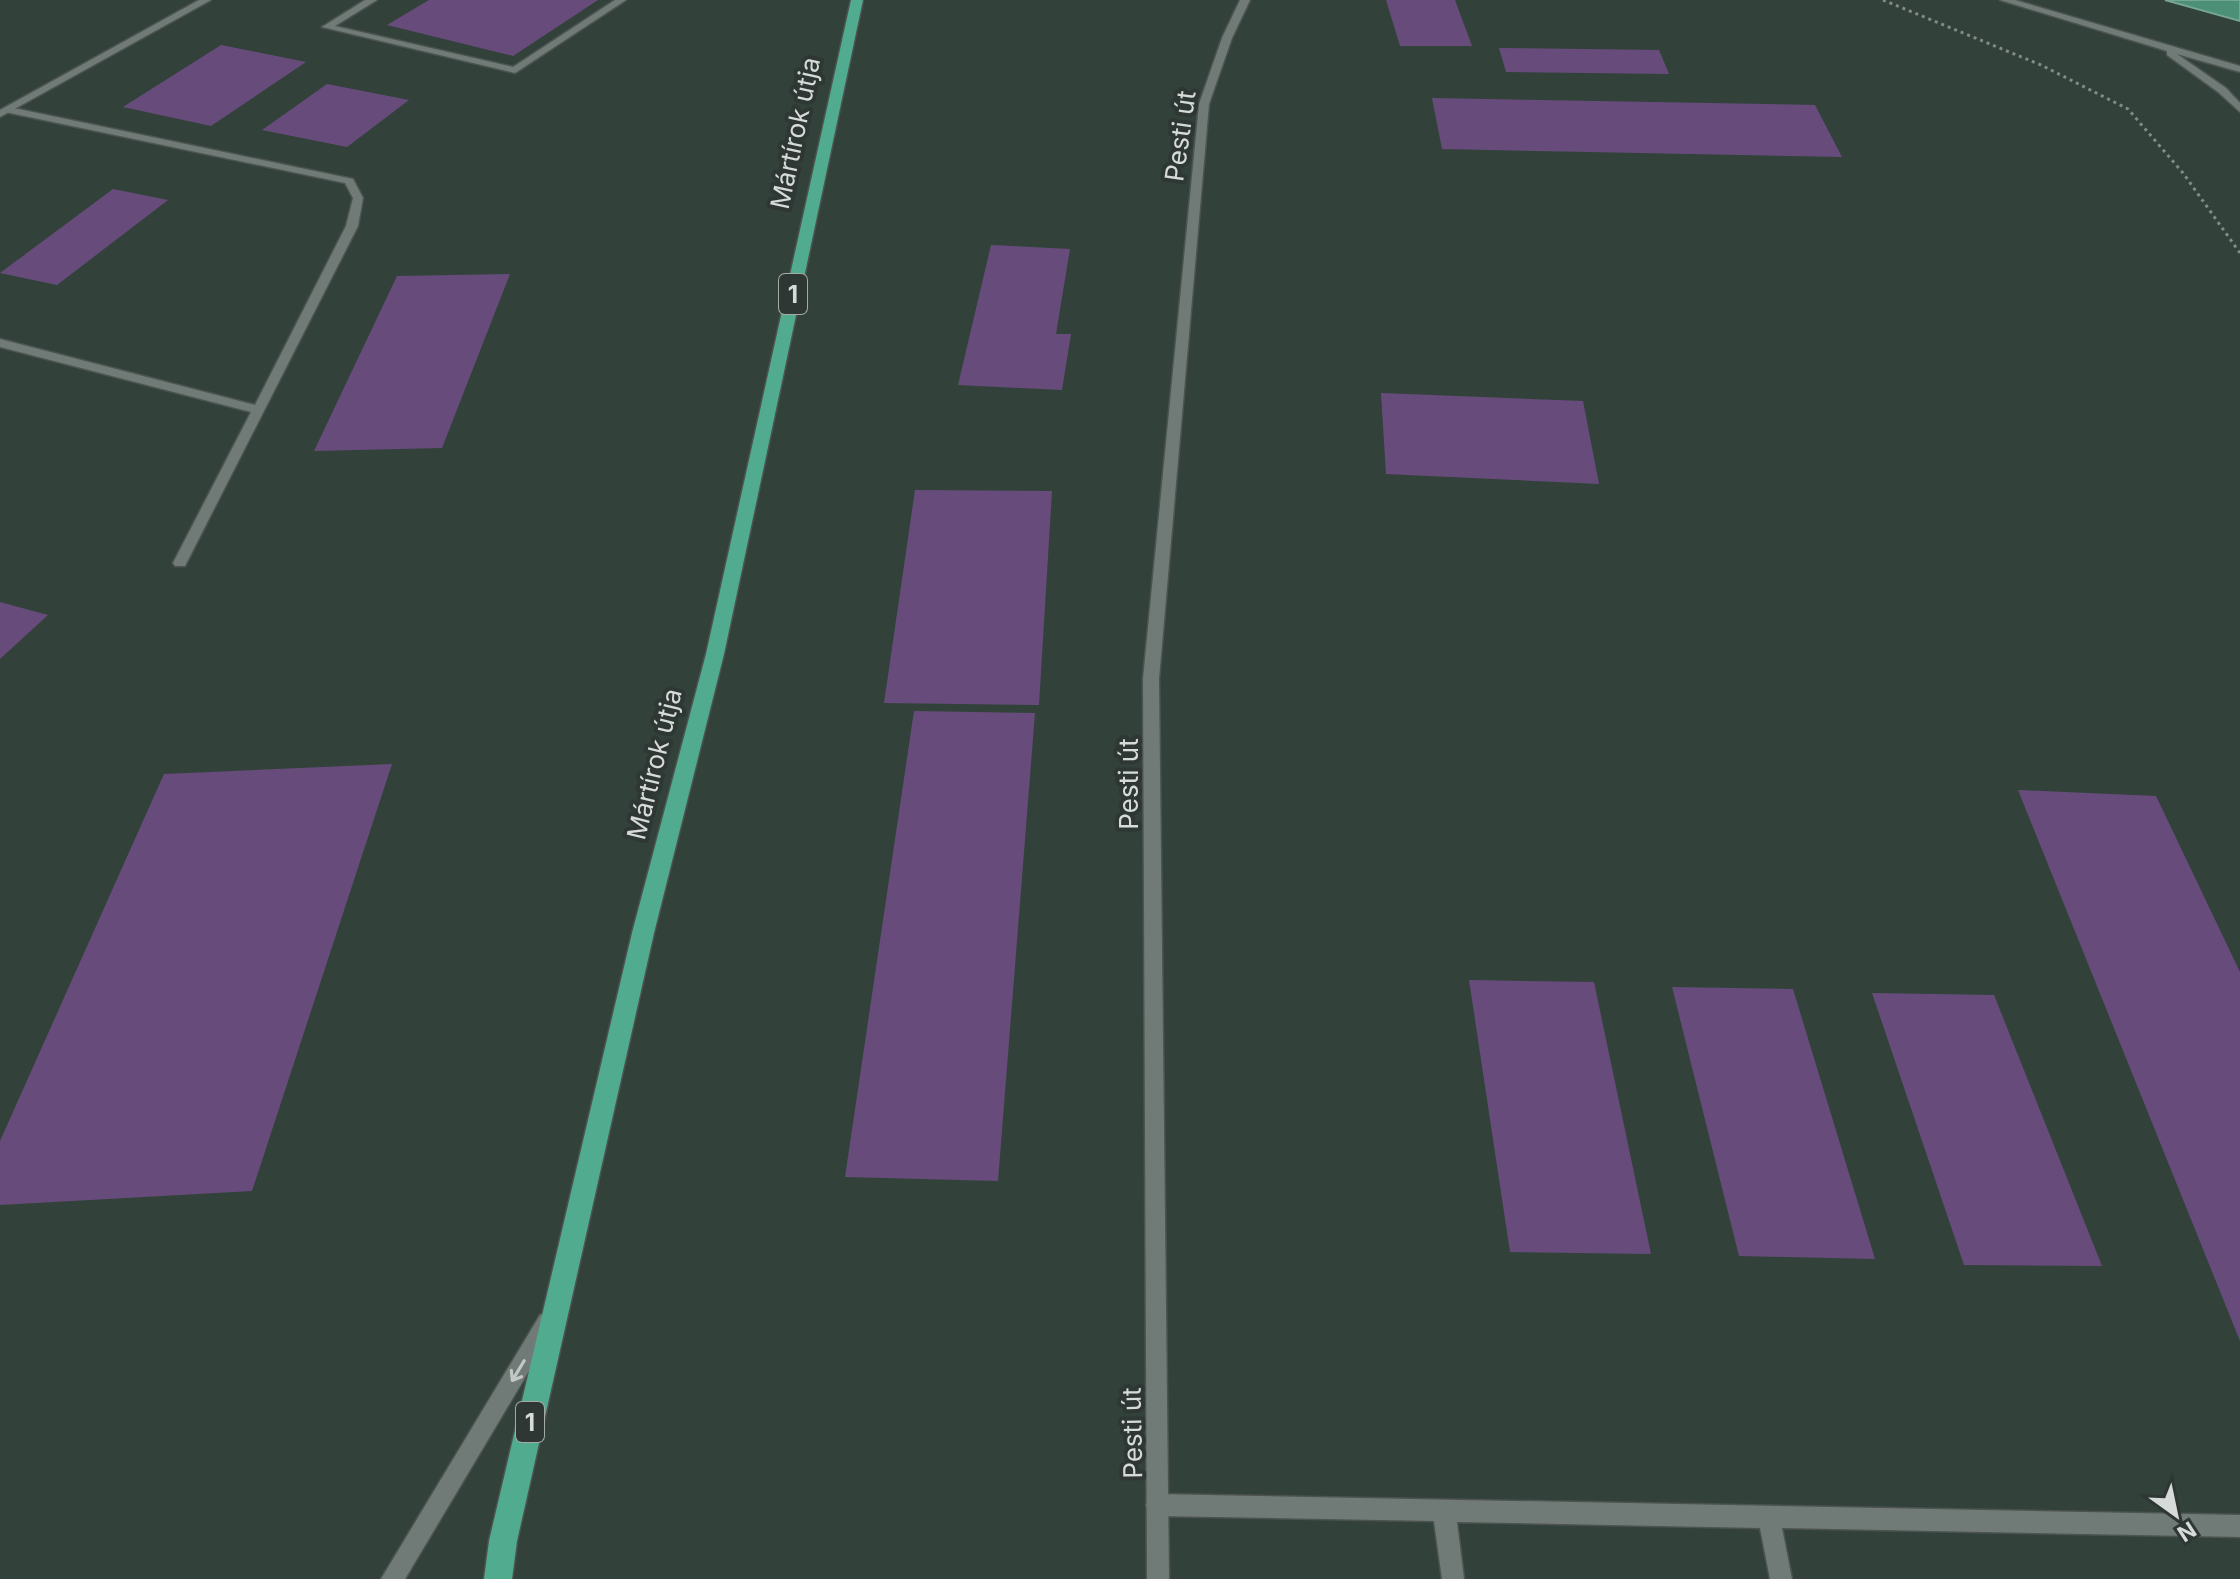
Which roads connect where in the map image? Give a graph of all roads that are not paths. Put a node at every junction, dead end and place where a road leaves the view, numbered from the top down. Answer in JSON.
{"nodes":[{"id":1,"x":206,"y":0,"type":"edge"},
{"id":2,"x":372,"y":0,"type":"edge"},
{"id":3,"x":621,"y":0,"type":"edge"},
{"id":4,"x":857,"y":0,"type":"edge"},
{"id":5,"x":1245,"y":0,"type":"edge"},
{"id":6,"x":2005,"y":0,"type":"edge"},
{"id":7,"x":2155,"y":43,"type":"junction"},
{"id":8,"x":2240,"y":69,"type":"edge"},
{"id":9,"x":2240,"y":109,"type":"edge"},
{"id":10,"x":4,"y":112,"type":"edge"},
{"id":11,"x":0,"y":343,"type":"edge"},
{"id":12,"x":260,"y":410,"type":"junction"},
{"id":13,"x":180,"y":563,"type":"dead end"},
{"id":14,"x":558,"y":1304,"type":"junction"},
{"id":15,"x":1157,"y":1505,"type":"junction"},
{"id":16,"x":1444,"y":1510,"type":"junction"},
{"id":17,"x":1769,"y":1516,"type":"junction"},
{"id":18,"x":2240,"y":1526,"type":"edge"},
{"id":19,"x":503,"y":1541,"type":"junction"},
{"id":20,"x":392,"y":1579,"type":"edge"},
{"id":21,"x":490,"y":1579,"type":"edge"},
{"id":22,"x":498,"y":1579,"type":"edge"},
{"id":23,"x":1158,"y":1579,"type":"edge"},
{"id":24,"x":1453,"y":1579,"type":"edge"},
{"id":25,"x":1781,"y":1579,"type":"edge"}],
"edges":[{"from":1,"to":10,"type":"street"},
{"from":2,"to":3,"type":"street"},
{"from":4,"to":14,"type":"main road","name":"Mártírok útja","number":"1"},
{"from":5,"to":15,"type":"street","name":"Pesti út"},
{"from":6,"to":7,"type":"street"},
{"from":7,"to":8,"type":"street"},
{"from":7,"to":9,"type":"street"},
{"from":10,"to":12,"type":"street"},
{"from":11,"to":12,"type":"street"},
{"from":12,"to":13,"type":"street"},
{"from":14,"to":19,"type":"main road","name":"Mártírok útja","number":"1"},
{"from":14,"to":20,"type":"street","one_way":true},
{"from":15,"to":16,"type":"street"},
{"from":15,"to":23,"type":"street","name":"Pesti út"},
{"from":16,"to":17,"type":"street"},
{"from":16,"to":24,"type":"street"},
{"from":17,"to":18,"type":"street"},
{"from":17,"to":25,"type":"street"},
{"from":19,"to":21,"type":"main road","name":"Mártírok útja","number":"1"},
{"from":19,"to":22,"type":"main road","name":"Mártírok útja","number":"1"}]}
